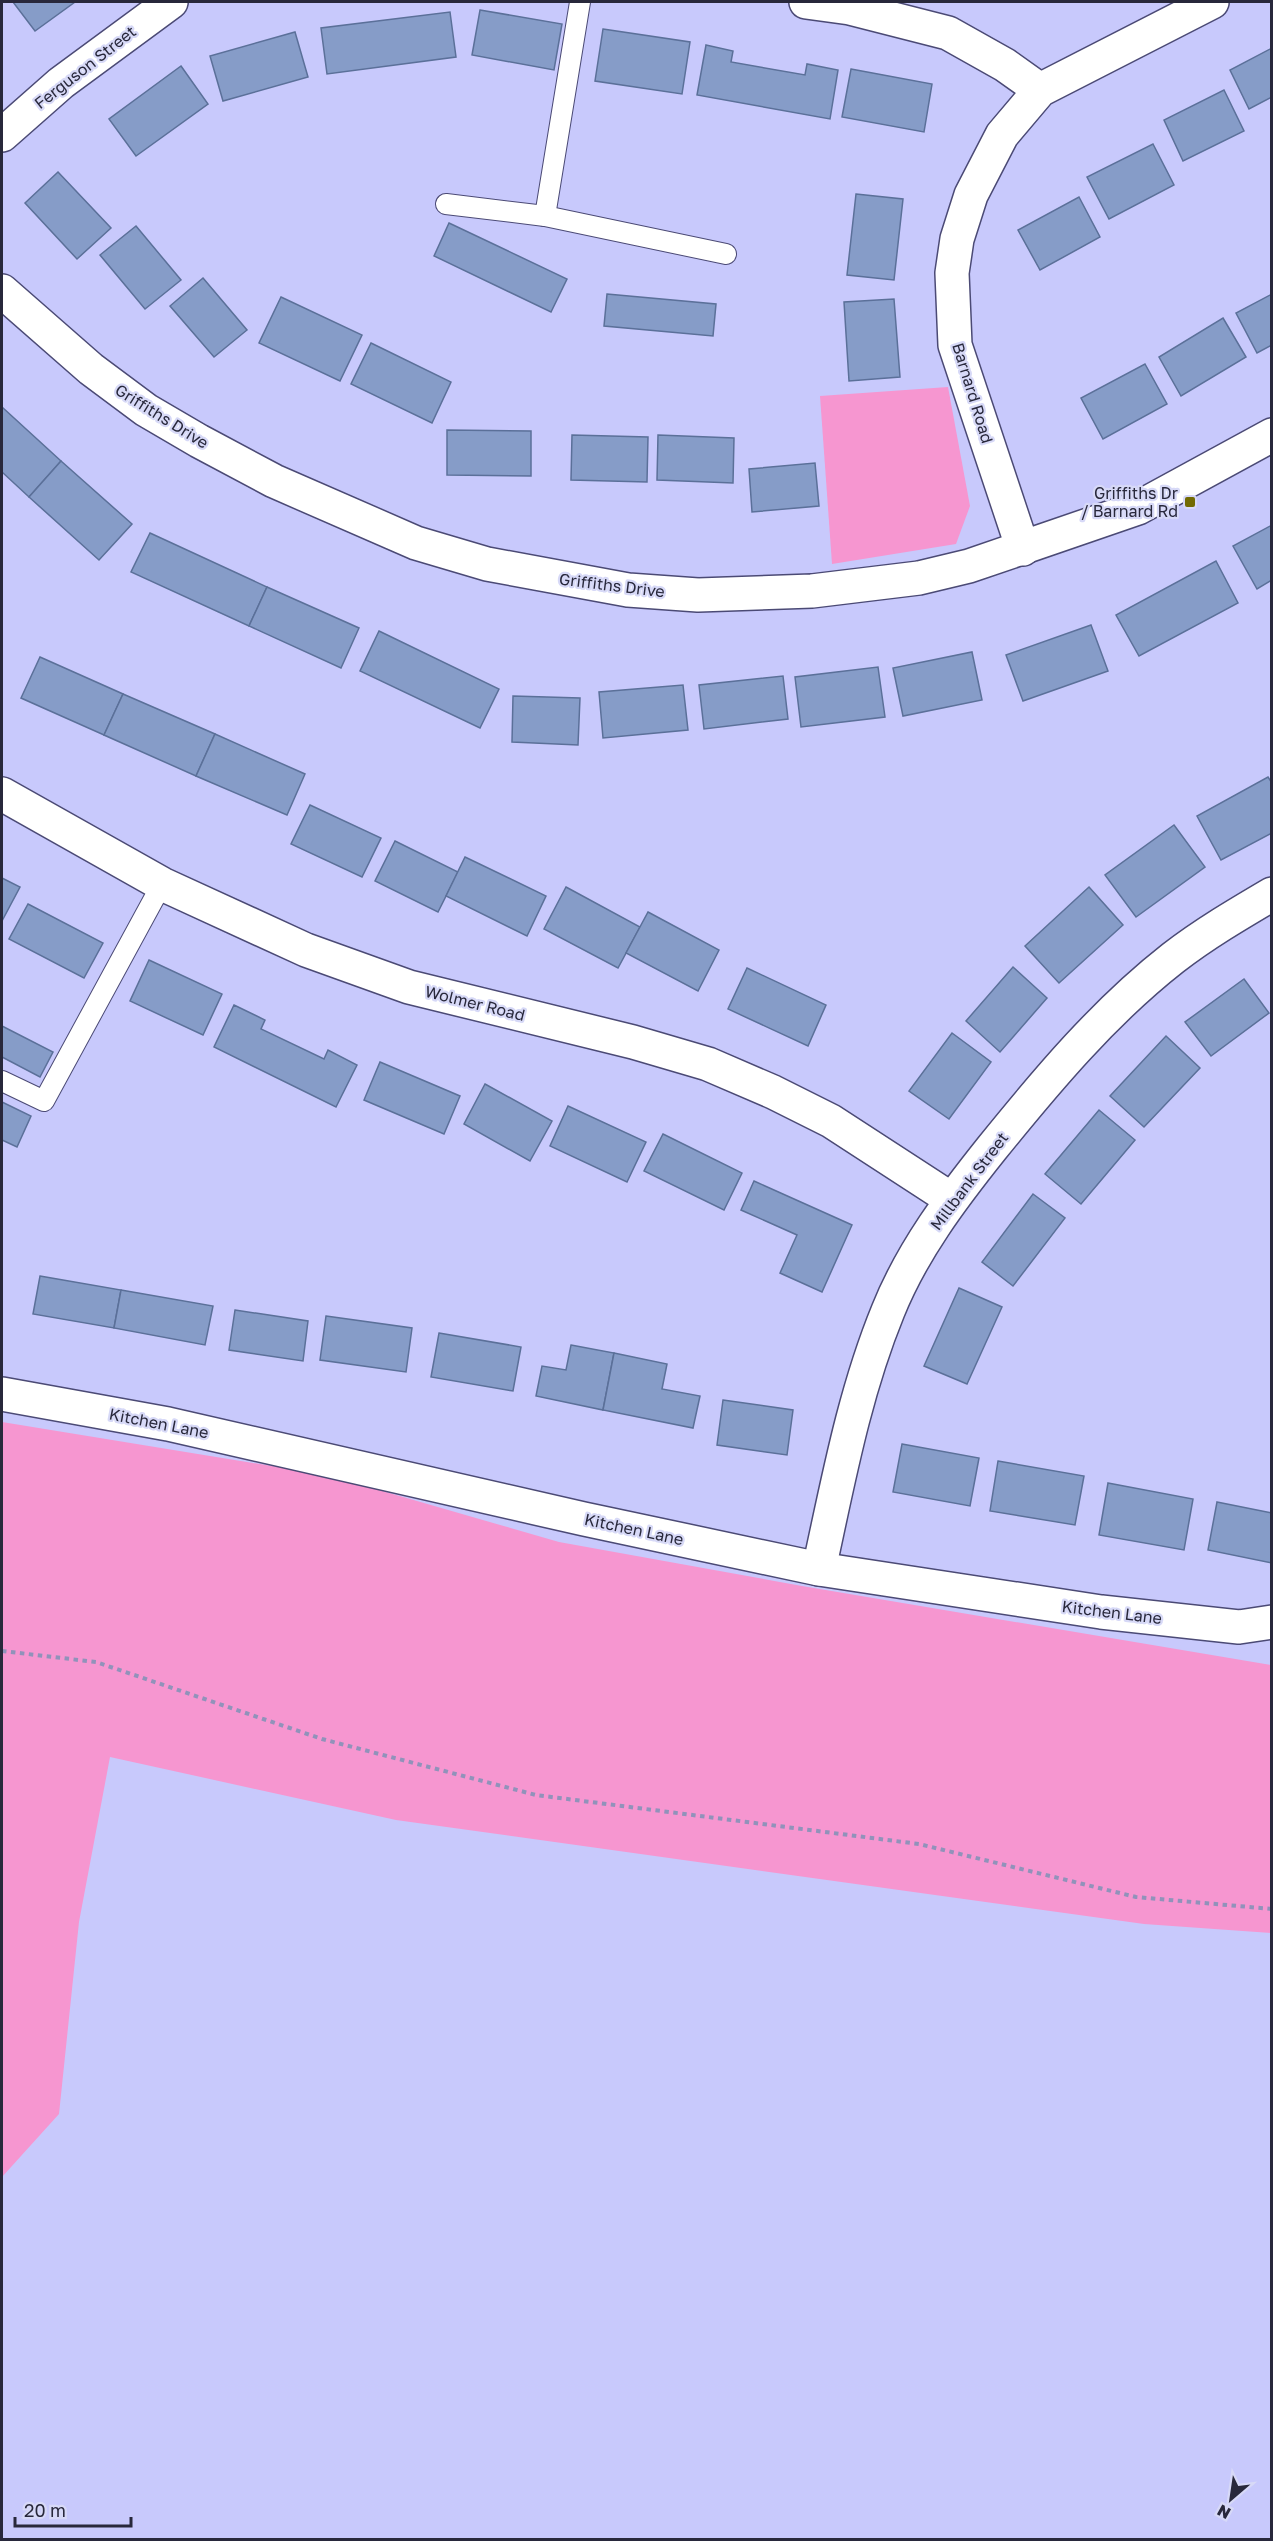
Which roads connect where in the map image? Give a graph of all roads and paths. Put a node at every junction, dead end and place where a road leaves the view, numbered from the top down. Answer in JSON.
{"nodes":[{"id":1,"x":171,"y":2,"type":"edge"},
{"id":2,"x":580,"y":2,"type":"edge"},
{"id":3,"x":806,"y":2,"type":"edge"},
{"id":4,"x":1212,"y":2,"type":"edge"},
{"id":5,"x":851,"y":5,"type":"edge"},
{"id":6,"x":1040,"y":90,"type":"junction"},
{"id":7,"x":2,"y":135,"type":"edge"},
{"id":8,"x":446,"y":204,"type":"dead end"},
{"id":9,"x":545,"y":216,"type":"junction"},
{"id":10,"x":726,"y":254,"type":"dead end"},
{"id":11,"x":2,"y":291,"type":"edge"},
{"id":12,"x":1272,"y":435,"type":"edge"},
{"id":13,"x":1023,"y":549,"type":"junction"},
{"id":14,"x":2,"y":794,"type":"edge"},
{"id":15,"x":162,"y":884,"type":"junction"},
{"id":16,"x":1272,"y":894,"type":"edge"},
{"id":17,"x":2,"y":1081,"type":"edge"},
{"id":18,"x":951,"y":1199,"type":"junction"},
{"id":19,"x":2,"y":1394,"type":"edge"},
{"id":20,"x":819,"y":1569,"type":"junction"},
{"id":21,"x":1272,"y":1622,"type":"edge"},
{"id":22,"x":2,"y":1651,"type":"edge"},
{"id":23,"x":1272,"y":1909,"type":"edge"}],
"edges":[{"from":1,"to":7,"type":"street","name":"Ferguson Street"},
{"from":2,"to":9,"type":"lane"},
{"from":3,"to":5,"type":"street"},
{"from":4,"to":6,"type":"street","name":"Barnard Road"},
{"from":5,"to":6,"type":"street"},
{"from":6,"to":13,"type":"street","name":"Barnard Road"},
{"from":8,"to":9,"type":"lane"},
{"from":9,"to":10,"type":"lane"},
{"from":11,"to":13,"type":"street","name":"Griffiths Drive"},
{"from":12,"to":13,"type":"street","name":"Griffiths Drive"},
{"from":14,"to":15,"type":"street","name":"Wolmer Road"},
{"from":15,"to":17,"type":"lane"},
{"from":15,"to":18,"type":"street","name":"Wolmer Road"},
{"from":16,"to":18,"type":"street","name":"Millbank Street"},
{"from":18,"to":20,"type":"street","name":"Millbank Street"},
{"from":19,"to":20,"type":"street","name":"Kitchen Lane"},
{"from":20,"to":21,"type":"street","name":"Kitchen Lane"},
{"from":22,"to":23,"type":"path"}]}
